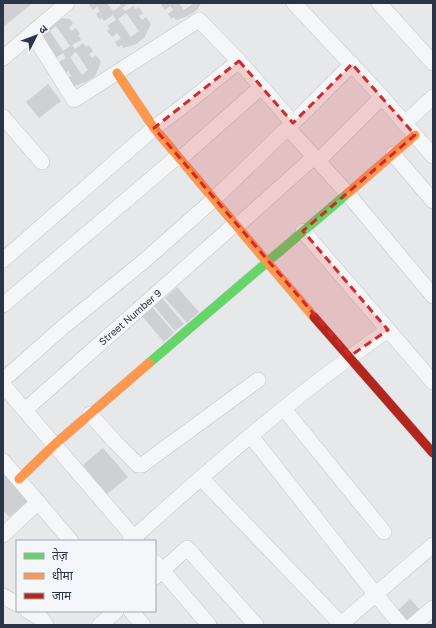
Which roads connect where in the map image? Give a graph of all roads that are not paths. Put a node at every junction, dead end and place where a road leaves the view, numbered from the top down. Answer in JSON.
{"nodes":[{"id":1,"x":66,"y":3,"type":"edge"},
{"id":2,"x":294,"y":3,"type":"edge"},
{"id":3,"x":379,"y":3,"type":"edge"},
{"id":4,"x":32,"y":33,"type":"junction"},
{"id":5,"x":3,"y":58,"type":"edge"},
{"id":6,"x":239,"y":61,"type":"junction"},
{"id":7,"x":433,"y":63,"type":"edge"},
{"id":8,"x":352,"y":64,"type":"junction"},
{"id":9,"x":117,"y":73,"type":"junction"},
{"id":10,"x":261,"y":86,"type":"junction"},
{"id":11,"x":433,"y":96,"type":"edge"},
{"id":12,"x":382,"y":97,"type":"junction"},
{"id":13,"x":3,"y":117,"type":"edge"},
{"id":14,"x":405,"y":123,"type":"junction"},
{"id":15,"x":291,"y":126,"type":"junction"},
{"id":16,"x":154,"y":128,"type":"junction"},
{"id":17,"x":415,"y":135,"type":"junction"},
{"id":18,"x":393,"y":154,"type":"junction"},
{"id":19,"x":433,"y":156,"type":"edge"},
{"id":20,"x":179,"y":157,"type":"junction"},
{"id":21,"x":316,"y":159,"type":"junction"},
{"id":22,"x":42,"y":162,"type":"dead end"},
{"id":23,"x":347,"y":193,"type":"junction"},
{"id":24,"x":214,"y":199,"type":"junction"},
{"id":25,"x":433,"y":201,"type":"edge"},
{"id":26,"x":236,"y":225,"type":"junction"},
{"id":27,"x":303,"y":231,"type":"junction"},
{"id":28,"x":3,"y":260,"type":"edge"},
{"id":29,"x":268,"y":262,"type":"junction"},
{"id":30,"x":433,"y":296,"type":"edge"},
{"id":31,"x":3,"y":306,"type":"edge"},
{"id":32,"x":388,"y":330,"type":"junction"},
{"id":33,"x":350,"y":356,"type":"junction"},
{"id":34,"x":3,"y":380,"type":"edge"},
{"id":35,"x":258,"y":380,"type":"dead end"},
{"id":36,"x":433,"y":382,"type":"edge"},
{"id":37,"x":3,"y":385,"type":"edge"},
{"id":38,"x":284,"y":409,"type":"junction"},
{"id":39,"x":25,"y":410,"type":"junction"},
{"id":40,"x":90,"y":414,"type":"junction"},
{"id":41,"x":251,"y":436,"type":"junction"},
{"id":42,"x":54,"y":445,"type":"junction"},
{"id":43,"x":433,"y":453,"type":"edge"},
{"id":44,"x":3,"y":462,"type":"edge"},
{"id":45,"x":201,"y":478,"type":"junction"},
{"id":46,"x":18,"y":479,"type":"junction"},
{"id":47,"x":38,"y":502,"type":"junction"},
{"id":48,"x":384,"y":532,"type":"dead end"},
{"id":49,"x":3,"y":535,"type":"edge"},
{"id":50,"x":70,"y":540,"type":"edge"},
{"id":51,"x":134,"y":540,"type":"edge"},
{"id":52,"x":433,"y":545,"type":"edge"},
{"id":53,"x":157,"y":570,"type":"edge"},
{"id":54,"x":376,"y":594,"type":"junction"},
{"id":55,"x":3,"y":596,"type":"edge"},
{"id":56,"x":16,"y":603,"type":"edge"},
{"id":57,"x":433,"y":608,"type":"edge"},
{"id":58,"x":30,"y":612,"type":"edge"},
{"id":59,"x":115,"y":612,"type":"edge"},
{"id":60,"x":132,"y":612,"type":"edge"},
{"id":61,"x":44,"y":620,"type":"edge"},
{"id":62,"x":100,"y":625,"type":"edge"},
{"id":63,"x":143,"y":625,"type":"edge"},
{"id":64,"x":209,"y":625,"type":"edge"},
{"id":65,"x":256,"y":625,"type":"edge"},
{"id":66,"x":341,"y":625,"type":"edge"},
{"id":67,"x":401,"y":625,"type":"edge"},
{"id":68,"x":413,"y":625,"type":"edge"}],
"edges":[{"from":1,"to":4,"type":"street"},
{"from":2,"to":8,"type":"street"},
{"from":3,"to":7,"type":"street"},
{"from":4,"to":5,"type":"street"},
{"from":4,"to":9,"type":"street"},
{"from":6,"to":9,"type":"street"},
{"from":6,"to":10,"type":"street"},
{"from":6,"to":16,"type":"street"},
{"from":8,"to":12,"type":"street"},
{"from":8,"to":15,"type":"street"},
{"from":9,"to":16,"type":"street"},
{"from":10,"to":15,"type":"street"},
{"from":10,"to":20,"type":"street"},
{"from":11,"to":14,"type":"street"},
{"from":12,"to":14,"type":"street"},
{"from":12,"to":21,"type":"street","name":"Street Number 9"},
{"from":13,"to":22,"type":"street"},
{"from":14,"to":17,"type":"street"},
{"from":15,"to":21,"type":"street"},
{"from":15,"to":24,"type":"street"},
{"from":16,"to":20,"type":"street"},
{"from":16,"to":28,"type":"street"},
{"from":17,"to":18,"type":"street"},
{"from":17,"to":19,"type":"street"},
{"from":18,"to":23,"type":"street"},
{"from":18,"to":25,"type":"street"},
{"from":20,"to":24,"type":"street"},
{"from":20,"to":31,"type":"street"},
{"from":21,"to":23,"type":"street"},
{"from":21,"to":26,"type":"street","name":"Street Number 9"},
{"from":23,"to":27,"type":"street"},
{"from":23,"to":30,"type":"street"},
{"from":24,"to":26,"type":"street"},
{"from":24,"to":34,"type":"street"},
{"from":26,"to":29,"type":"street"},
{"from":26,"to":39,"type":"street","name":"Street Number 9"},
{"from":27,"to":29,"type":"street"},
{"from":27,"to":32,"type":"street"},
{"from":29,"to":33,"type":"street"},
{"from":29,"to":40,"type":"street"},
{"from":32,"to":33,"type":"street"},
{"from":32,"to":36,"type":"street"},
{"from":33,"to":38,"type":"street"},
{"from":33,"to":43,"type":"street"},
{"from":35,"to":40,"type":"street"},
{"from":37,"to":39,"type":"street"},
{"from":38,"to":41,"type":"street"},
{"from":38,"to":48,"type":"street"},
{"from":39,"to":42,"type":"street"},
{"from":40,"to":42,"type":"street"},
{"from":41,"to":45,"type":"street"},
{"from":41,"to":54,"type":"street"},
{"from":42,"to":46,"type":"street"},
{"from":42,"to":51,"type":"street"},
{"from":44,"to":46,"type":"street"},
{"from":45,"to":51,"type":"street"},
{"from":45,"to":66,"type":"street"},
{"from":46,"to":47,"type":"street"},
{"from":47,"to":49,"type":"street"},
{"from":47,"to":50,"type":"street"},
{"from":52,"to":54,"type":"street"},
{"from":53,"to":64,"type":"street"},
{"from":53,"to":65,"type":"street"},
{"from":54,"to":66,"type":"street"},
{"from":54,"to":67,"type":"street"},
{"from":55,"to":56,"type":"street"},
{"from":57,"to":68,"type":"street"},
{"from":58,"to":61,"type":"street"},
{"from":59,"to":62,"type":"street"},
{"from":60,"to":63,"type":"street"}]}
